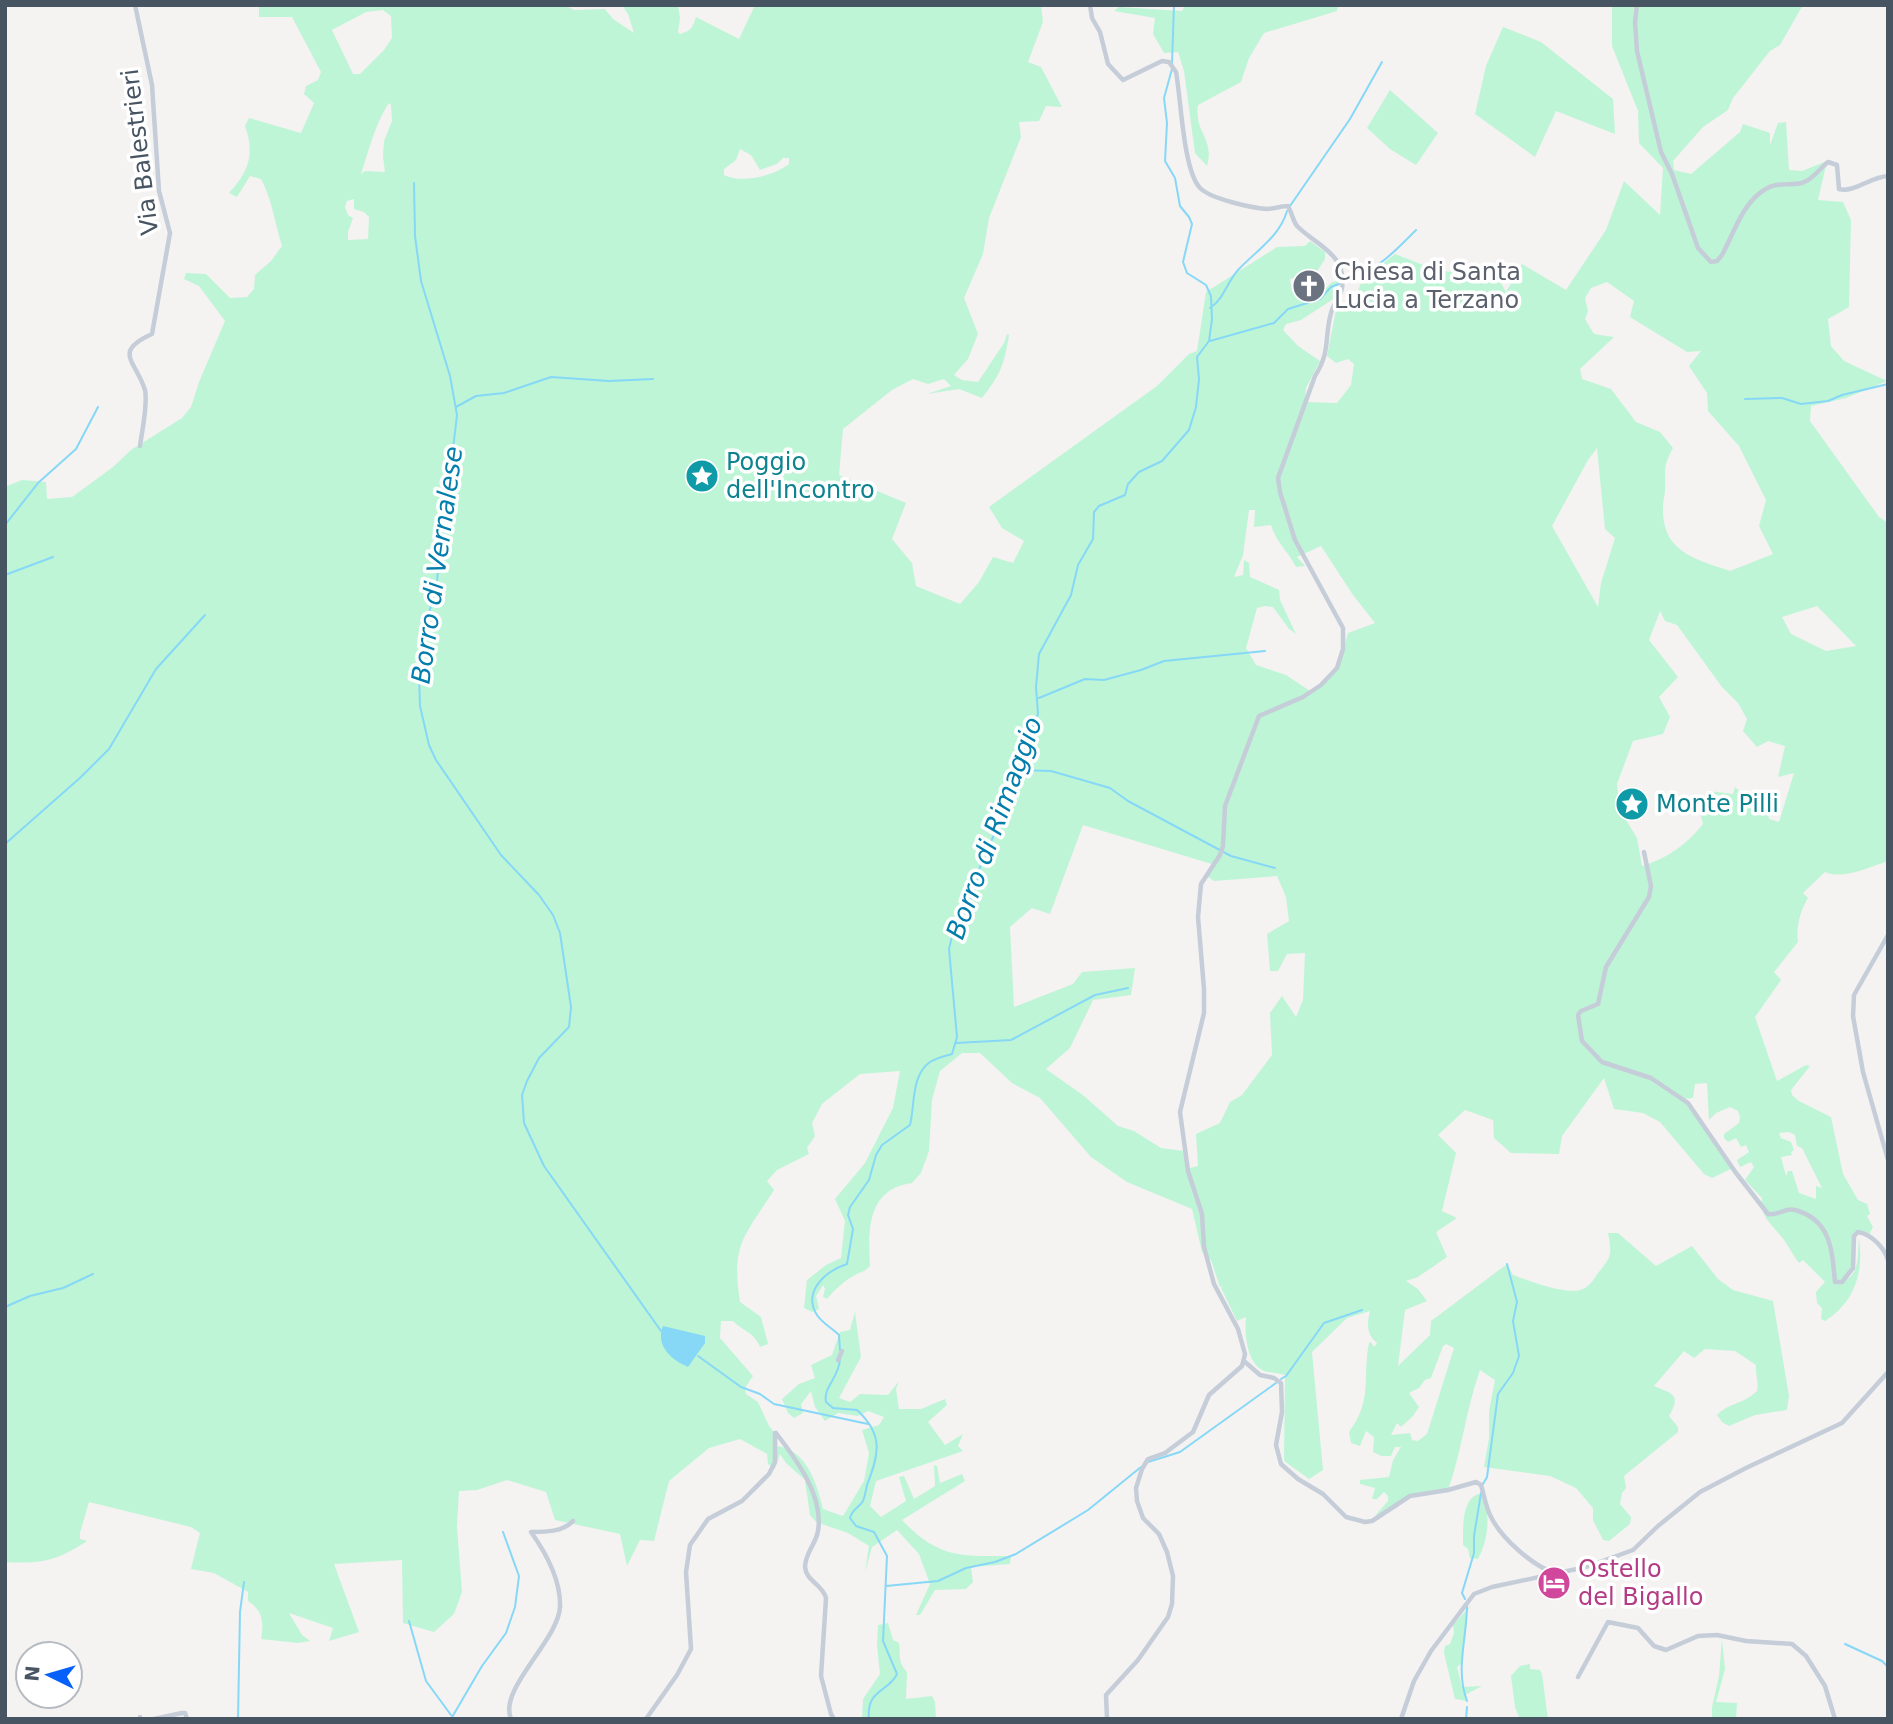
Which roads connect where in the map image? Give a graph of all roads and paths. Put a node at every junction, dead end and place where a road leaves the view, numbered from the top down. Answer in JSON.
{"nodes":[{"id":1,"x":135,"y":5,"type":"edge"},
{"id":2,"x":1090,"y":5,"type":"edge"},
{"id":3,"x":1637,"y":5,"type":"edge"},
{"id":4,"x":1888,"y":176,"type":"edge"},
{"id":5,"x":140,"y":446,"type":"dead end"},
{"id":6,"x":1644,"y":852,"type":"dead end"},
{"id":7,"x":1888,"y":935,"type":"edge"},
{"id":8,"x":1888,"y":1160,"type":"edge"},
{"id":9,"x":1888,"y":1260,"type":"edge"},
{"id":10,"x":842,"y":1352,"type":"dead end"},
{"id":11,"x":838,"y":1360,"type":"dead end"},
{"id":12,"x":1244,"y":1361,"type":"junction"},
{"id":13,"x":1888,"y":1372,"type":"edge"},
{"id":14,"x":573,"y":1521,"type":"dead end"},
{"id":15,"x":1556,"y":1574,"type":"junction"},
{"id":16,"x":1578,"y":1677,"type":"dead end"},
{"id":17,"x":154,"y":1719,"type":"edge"},
{"id":18,"x":187,"y":1719,"type":"edge"},
{"id":19,"x":511,"y":1719,"type":"edge"},
{"id":20,"x":646,"y":1719,"type":"edge"},
{"id":21,"x":834,"y":1719,"type":"edge"},
{"id":22,"x":1107,"y":1719,"type":"edge"},
{"id":23,"x":1401,"y":1719,"type":"edge"},
{"id":24,"x":1835,"y":1719,"type":"edge"}],
"edges":[{"from":1,"to":5,"type":"street","name":"Via Balestrieri"},
{"from":2,"to":12,"type":"street"},
{"from":3,"to":4,"type":"street"},
{"from":6,"to":9,"type":"street"},
{"from":7,"to":8,"type":"street"},
{"from":10,"to":11,"type":"street"},
{"from":12,"to":15,"type":"street"},
{"from":12,"to":22,"type":"street"},
{"from":13,"to":15,"type":"street"},
{"from":14,"to":19,"type":"street"},
{"from":15,"to":23,"type":"street"},
{"from":16,"to":24,"type":"street"},
{"from":17,"to":18,"type":"street"},
{"from":20,"to":21,"type":"street"}]}
